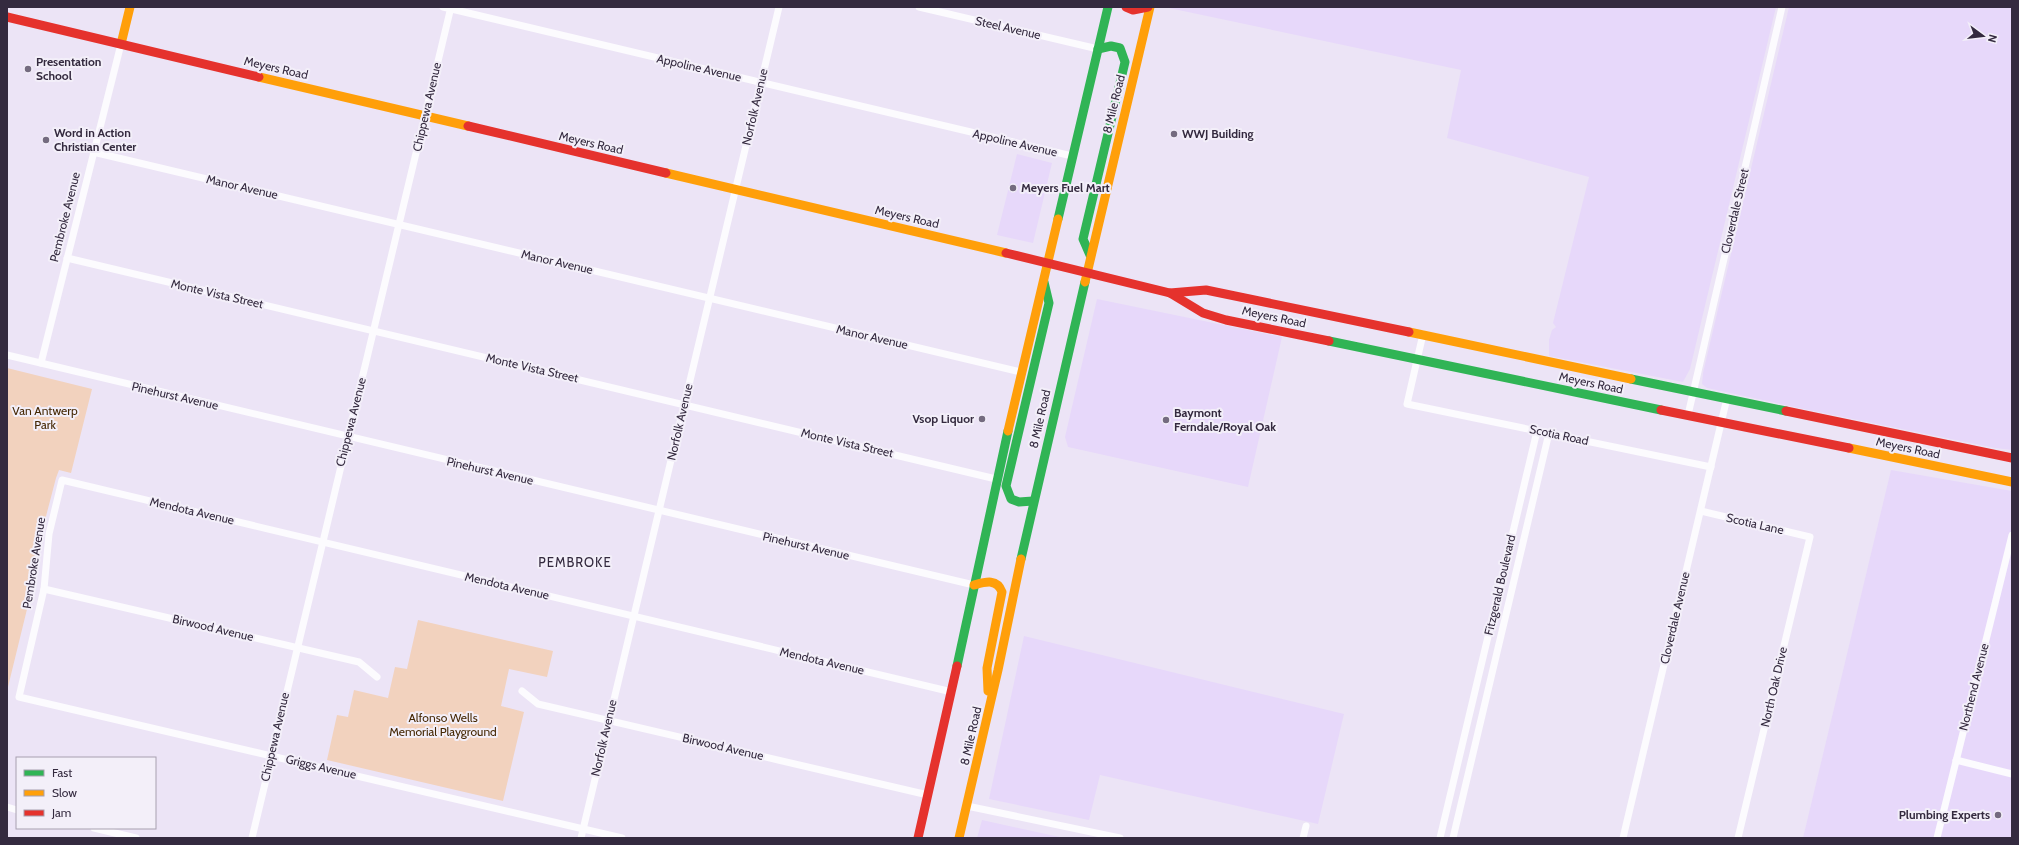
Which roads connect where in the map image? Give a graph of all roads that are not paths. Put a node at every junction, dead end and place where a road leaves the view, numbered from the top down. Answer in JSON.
{"nodes":[{"id":1,"x":130,"y":7,"type":"edge"},
{"id":2,"x":779,"y":7,"type":"edge"},
{"id":3,"x":919,"y":7,"type":"edge"},
{"id":4,"x":1108,"y":7,"type":"edge"},
{"id":5,"x":1126,"y":7,"type":"edge"},
{"id":6,"x":1149,"y":7,"type":"edge"},
{"id":7,"x":1782,"y":7,"type":"edge"},
{"id":8,"x":448,"y":8,"type":"edge"},
{"id":9,"x":7,"y":17,"type":"edge"},
{"id":10,"x":121,"y":44,"type":"junction"},
{"id":11,"x":1098,"y":49,"type":"junction"},
{"id":12,"x":761,"y":82,"type":"junction"},
{"id":13,"x":425,"y":116,"type":"junction"},
{"id":14,"x":93,"y":152,"type":"junction"},
{"id":15,"x":1072,"y":156,"type":"junction"},
{"id":16,"x":736,"y":189,"type":"junction"},
{"id":17,"x":399,"y":225,"type":"junction"},
{"id":18,"x":1090,"y":256,"type":"junction"},
{"id":19,"x":67,"y":258,"type":"junction"},
{"id":20,"x":1047,"y":262,"type":"junction"},
{"id":21,"x":1086,"y":273,"type":"junction"},
{"id":22,"x":1043,"y":278,"type":"junction"},
{"id":23,"x":1170,"y":293,"type":"junction"},
{"id":24,"x":710,"y":298,"type":"junction"},
{"id":25,"x":374,"y":331,"type":"junction"},
{"id":26,"x":1423,"y":334,"type":"junction"},
{"id":27,"x":7,"y":355,"type":"edge"},
{"id":28,"x":1418,"y":359,"type":"junction"},
{"id":29,"x":41,"y":364,"type":"junction"},
{"id":30,"x":1021,"y":372,"type":"junction"},
{"id":31,"x":1693,"y":391,"type":"junction"},
{"id":32,"x":1727,"y":398,"type":"junction"},
{"id":33,"x":684,"y":404,"type":"junction"},
{"id":34,"x":1688,"y":415,"type":"junction"},
{"id":35,"x":1722,"y":422,"type":"junction"},
{"id":36,"x":1537,"y":431,"type":"junction"},
{"id":37,"x":1549,"y":433,"type":"junction"},
{"id":38,"x":348,"y":436,"type":"junction"},
{"id":39,"x":2012,"y":458,"type":"edge"},
{"id":40,"x":1711,"y":467,"type":"junction"},
{"id":41,"x":996,"y":479,"type":"junction"},
{"id":42,"x":62,"y":480,"type":"joint"},
{"id":43,"x":2012,"y":482,"type":"edge"},
{"id":44,"x":1033,"y":501,"type":"junction"},
{"id":45,"x":659,"y":511,"type":"junction"},
{"id":46,"x":1701,"y":511,"type":"junction"},
{"id":47,"x":1517,"y":513,"type":"junction"},
{"id":48,"x":1529,"y":516,"type":"junction"},
{"id":49,"x":2012,"y":535,"type":"edge"},
{"id":50,"x":1810,"y":537,"type":"joint"},
{"id":51,"x":322,"y":542,"type":"junction"},
{"id":52,"x":974,"y":585,"type":"junction"},
{"id":53,"x":44,"y":589,"type":"junction"},
{"id":54,"x":633,"y":616,"type":"junction"},
{"id":55,"x":297,"y":648,"type":"junction"},
{"id":56,"x":1484,"y":658,"type":"junction"},
{"id":57,"x":1496,"y":660,"type":"junction"},
{"id":58,"x":377,"y":677,"type":"dead end"},
{"id":59,"x":522,"y":691,"type":"dead end"},
{"id":60,"x":952,"y":692,"type":"junction"},
{"id":61,"x":19,"y":696,"type":"joint"},
{"id":62,"x":989,"y":707,"type":"junction"},
{"id":63,"x":608,"y":720,"type":"junction"},
{"id":64,"x":1465,"y":734,"type":"junction"},
{"id":65,"x":1478,"y":736,"type":"junction"},
{"id":66,"x":271,"y":755,"type":"junction"},
{"id":67,"x":1956,"y":760,"type":"junction"},
{"id":68,"x":2012,"y":774,"type":"edge"},
{"id":69,"x":928,"y":795,"type":"junction"},
{"id":70,"x":967,"y":806,"type":"junction"},
{"id":71,"x":1447,"y":810,"type":"junction"},
{"id":72,"x":1459,"y":813,"type":"junction"},
{"id":73,"x":1306,"y":826,"type":"dead end"},
{"id":74,"x":98,"y":829,"type":"edge"},
{"id":75,"x":584,"y":829,"type":"junction"},
{"id":76,"x":136,"y":838,"type":"edge"},
{"id":77,"x":252,"y":838,"type":"edge"},
{"id":78,"x":581,"y":838,"type":"edge"},
{"id":79,"x":622,"y":838,"type":"edge"},
{"id":80,"x":918,"y":838,"type":"edge"},
{"id":81,"x":959,"y":838,"type":"edge"},
{"id":82,"x":1120,"y":838,"type":"edge"},
{"id":83,"x":1303,"y":838,"type":"edge"},
{"id":84,"x":1440,"y":838,"type":"edge"},
{"id":85,"x":1453,"y":838,"type":"edge"},
{"id":86,"x":1623,"y":838,"type":"edge"},
{"id":87,"x":1738,"y":838,"type":"edge"},
{"id":88,"x":1937,"y":838,"type":"edge"}],
"edges":[{"from":1,"to":10,"type":"main road","name":"Pembroke Avenue"},
{"from":2,"to":12,"type":"street","name":"Norfolk Avenue"},
{"from":3,"to":11,"type":"street","name":"Steel Avenue"},
{"from":4,"to":11,"type":"main road"},
{"from":5,"to":6,"type":"main road"},
{"from":6,"to":18,"type":"main road","name":"8 Mile Road"},
{"from":7,"to":31,"type":"street","name":"Cloverdale Street"},
{"from":8,"to":12,"type":"street","name":"Appoline Avenue"},
{"from":8,"to":13,"type":"street","name":"Chippewa Avenue"},
{"from":9,"to":10,"type":"main road","name":"Meyers Road"},
{"from":10,"to":13,"type":"main road","name":"Meyers Road"},
{"from":10,"to":14,"type":"street","name":"Pembroke Avenue"},
{"from":11,"to":15,"type":"main road"},
{"from":11,"to":18,"type":"main road"},
{"from":12,"to":15,"type":"street","name":"Appoline Avenue"},
{"from":12,"to":16,"type":"street","name":"Norfolk Avenue"},
{"from":13,"to":16,"type":"main road","name":"Meyers Road"},
{"from":13,"to":17,"type":"street","name":"Chippewa Avenue"},
{"from":14,"to":17,"type":"street","name":"Manor Avenue"},
{"from":14,"to":19,"type":"street","name":"Pembroke Avenue"},
{"from":15,"to":20,"type":"main road"},
{"from":16,"to":20,"type":"main road","name":"Meyers Road"},
{"from":16,"to":24,"type":"street","name":"Norfolk Avenue"},
{"from":17,"to":24,"type":"street","name":"Manor Avenue"},
{"from":17,"to":25,"type":"street","name":"Chippewa Avenue"},
{"from":18,"to":21,"type":"main road","name":"8 Mile Road"},
{"from":19,"to":25,"type":"street","name":"Monte Vista Street"},
{"from":19,"to":29,"type":"street","name":"Pembroke Avenue"},
{"from":20,"to":21,"type":"main road","name":"Meyers Road"},
{"from":20,"to":22,"type":"main road"},
{"from":21,"to":23,"type":"main road","name":"Meyers Road"},
{"from":21,"to":44,"type":"main road","name":"8 Mile Road"},
{"from":22,"to":30,"type":"main road"},
{"from":22,"to":44,"type":"main road"},
{"from":23,"to":26,"type":"main road","name":"Meyers Road"},
{"from":23,"to":28,"type":"main road","name":"Meyers Road"},
{"from":24,"to":30,"type":"street","name":"Manor Avenue"},
{"from":24,"to":33,"type":"street","name":"Norfolk Avenue"},
{"from":25,"to":33,"type":"street","name":"Monte Vista Street"},
{"from":25,"to":38,"type":"street","name":"Chippewa Avenue"},
{"from":26,"to":28,"type":"street"},
{"from":26,"to":31,"type":"main road","name":"Meyers Road"},
{"from":27,"to":29,"type":"street","name":"Pinehurst Avenue"},
{"from":28,"to":34,"type":"main road","name":"Meyers Road"},
{"from":28,"to":36,"type":"street","name":"Scotia Road"},
{"from":29,"to":38,"type":"street","name":"Pinehurst Avenue"},
{"from":30,"to":41,"type":"main road"},
{"from":31,"to":32,"type":"main road","name":"Meyers Road"},
{"from":31,"to":34,"type":"street","name":"Cloverdale Street"},
{"from":32,"to":35,"type":"street","name":"Cloverdale Avenue"},
{"from":32,"to":39,"type":"main road","name":"Meyers Road"},
{"from":33,"to":41,"type":"street","name":"Monte Vista Street"},
{"from":33,"to":45,"type":"street","name":"Norfolk Avenue"},
{"from":34,"to":35,"type":"main road","name":"Meyers Road"},
{"from":35,"to":40,"type":"street","name":"Cloverdale Avenue"},
{"from":35,"to":43,"type":"main road","name":"Meyers Road"},
{"from":36,"to":37,"type":"street","name":"Scotia Road"},
{"from":36,"to":47,"type":"street","name":"Fitzgerald Boulevard"},
{"from":37,"to":40,"type":"street","name":"Scotia Road"},
{"from":37,"to":48,"type":"street","name":"Fitzgerald Boulevard"},
{"from":38,"to":45,"type":"street","name":"Pinehurst Avenue"},
{"from":38,"to":51,"type":"street","name":"Chippewa Avenue"},
{"from":40,"to":46,"type":"street","name":"Cloverdale Avenue"},
{"from":41,"to":52,"type":"main road"},
{"from":42,"to":51,"type":"street","name":"Mendota Avenue"},
{"from":42,"to":53,"type":"street","name":"Pembroke Avenue"},
{"from":44,"to":62,"type":"main road","name":"8 Mile Road"},
{"from":45,"to":52,"type":"street","name":"Pinehurst Avenue"},
{"from":45,"to":54,"type":"street","name":"Norfolk Avenue"},
{"from":46,"to":50,"type":"street","name":"Scotia Lane"},
{"from":46,"to":86,"type":"street","name":"Cloverdale Avenue"},
{"from":47,"to":48,"type":"street"},
{"from":47,"to":56,"type":"street","name":"Fitzgerald Boulevard"},
{"from":48,"to":57,"type":"street","name":"Fitzgerald Boulevard"},
{"from":49,"to":67,"type":"street","name":"Northend Avenue"},
{"from":50,"to":87,"type":"street","name":"North Oak Drive"},
{"from":51,"to":54,"type":"street","name":"Mendota Avenue"},
{"from":51,"to":55,"type":"street","name":"Chippewa Avenue"},
{"from":52,"to":60,"type":"main road"},
{"from":52,"to":62,"type":"main road"},
{"from":53,"to":55,"type":"street","name":"Birwood Avenue"},
{"from":53,"to":61,"type":"street","name":"Pembroke Avenue"},
{"from":54,"to":60,"type":"street","name":"Mendota Avenue"},
{"from":54,"to":63,"type":"street","name":"Norfolk Avenue"},
{"from":55,"to":58,"type":"street","name":"Birwood Avenue"},
{"from":55,"to":66,"type":"street","name":"Chippewa Avenue"},
{"from":56,"to":57,"type":"street"},
{"from":56,"to":64,"type":"street","name":"Fitzgerald Boulevard"},
{"from":57,"to":65,"type":"street","name":"Fitzgerald Boulevard"},
{"from":59,"to":63,"type":"street","name":"Birwood Avenue"},
{"from":60,"to":69,"type":"main road"},
{"from":61,"to":66,"type":"street","name":"Griggs Avenue"},
{"from":62,"to":70,"type":"main road","name":"8 Mile Road"},
{"from":63,"to":69,"type":"street","name":"Birwood Avenue"},
{"from":63,"to":75,"type":"street","name":"Norfolk Avenue"},
{"from":64,"to":65,"type":"street"},
{"from":64,"to":71,"type":"street","name":"Fitzgerald Boulevard"},
{"from":65,"to":72,"type":"street","name":"Fitzgerald Boulevard"},
{"from":66,"to":75,"type":"street","name":"Griggs Avenue"},
{"from":66,"to":77,"type":"street","name":"Chippewa Avenue"},
{"from":67,"to":68,"type":"street"},
{"from":67,"to":88,"type":"street","name":"Northend Avenue"},
{"from":69,"to":80,"type":"main road"},
{"from":70,"to":81,"type":"main road","name":"8 Mile Road"},
{"from":70,"to":82,"type":"street"},
{"from":71,"to":72,"type":"street"},
{"from":71,"to":84,"type":"street","name":"Fitzgerald Boulevard"},
{"from":72,"to":85,"type":"street","name":"Fitzgerald Boulevard"},
{"from":73,"to":83,"type":"street"},
{"from":74,"to":76,"type":"street"},
{"from":75,"to":78,"type":"street","name":"Norfolk Avenue"},
{"from":75,"to":79,"type":"street","name":"Griggs Avenue"}]}
